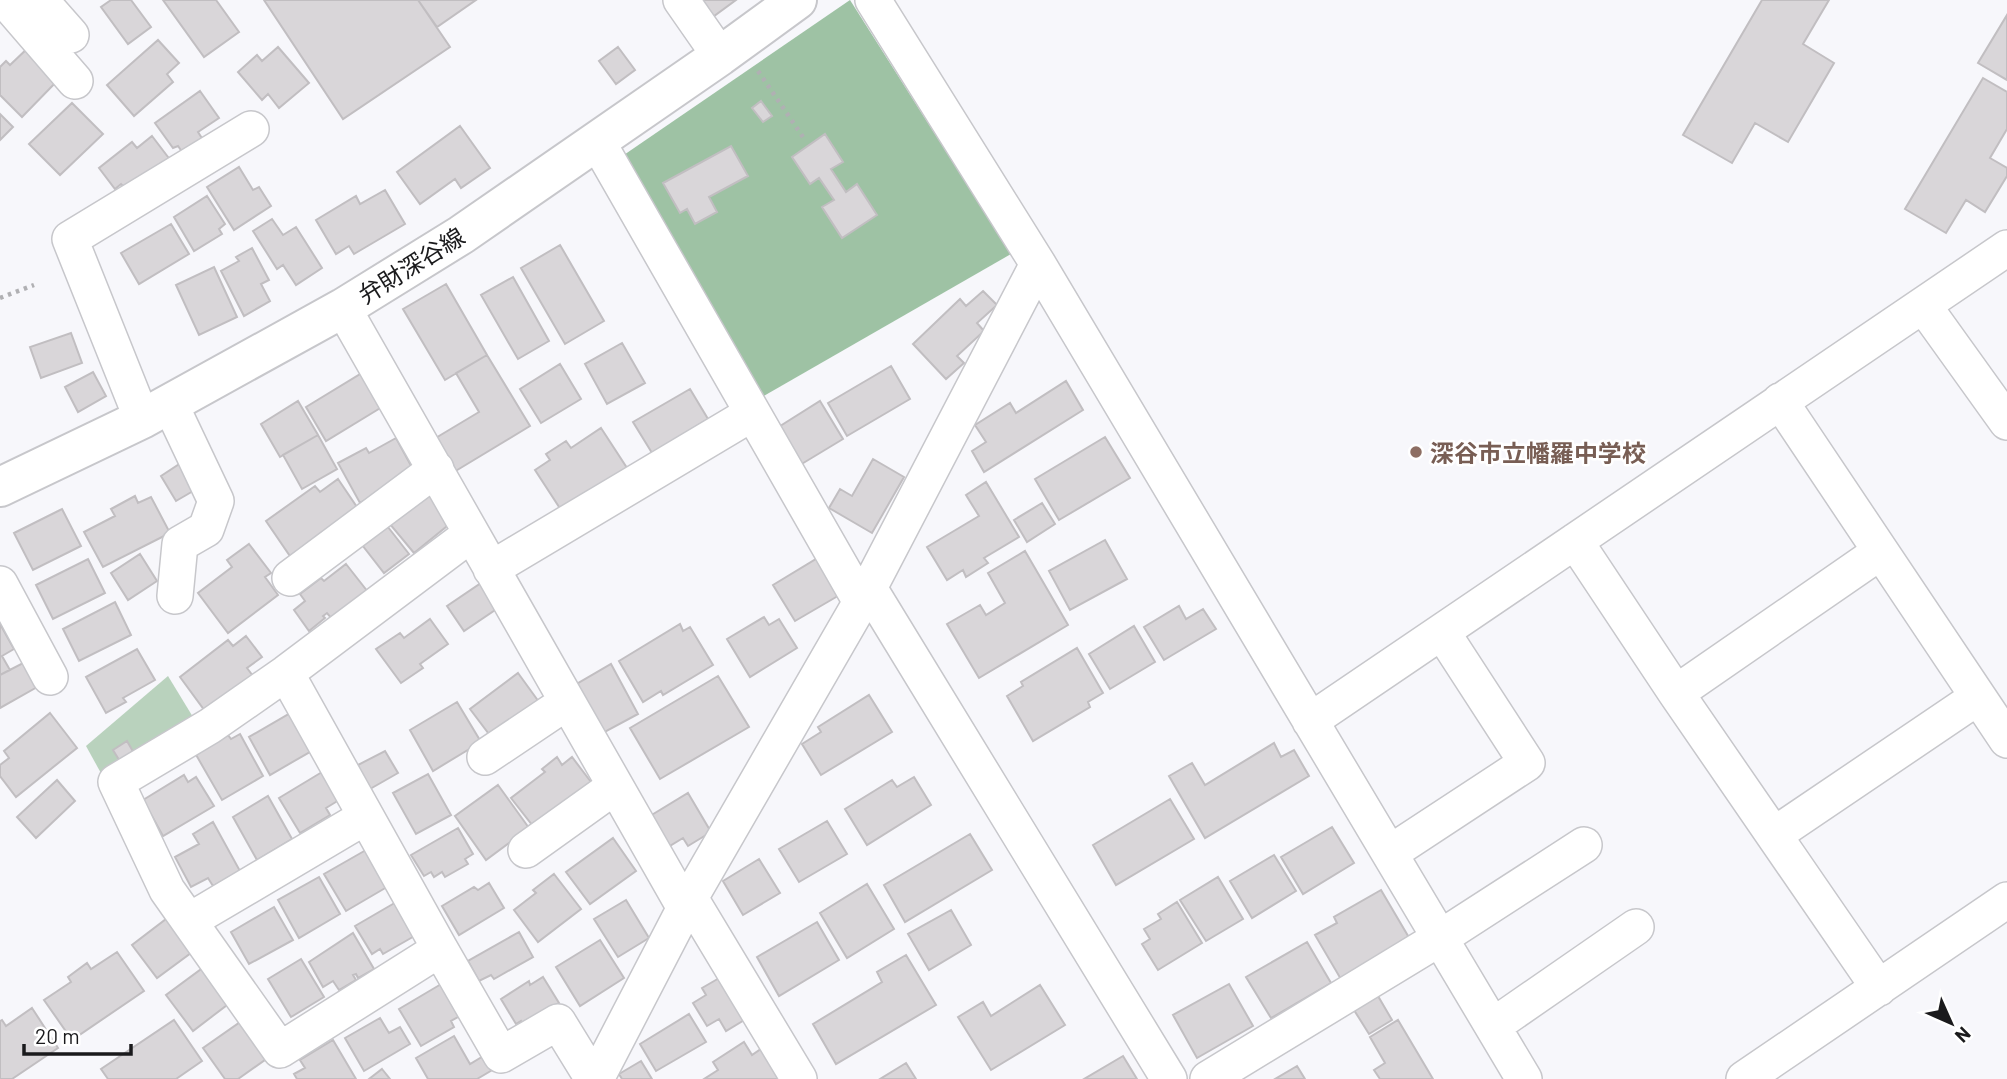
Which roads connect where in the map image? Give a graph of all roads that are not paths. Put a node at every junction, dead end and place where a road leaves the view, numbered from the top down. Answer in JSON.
{"nodes":[{"id":1,"x":40,"y":0,"type":"edge"},
{"id":2,"x":681,"y":0,"type":"edge"},
{"id":3,"x":797,"y":0,"type":"edge"},
{"id":4,"x":873,"y":0,"type":"edge"},
{"id":5,"x":2,"y":2,"type":"edge"},
{"id":6,"x":71,"y":35,"type":"dead end"},
{"id":7,"x":736,"y":59,"type":"junction"},
{"id":8,"x":75,"y":81,"type":"dead end"},
{"id":9,"x":251,"y":129,"type":"dead end"},
{"id":10,"x":597,"y":141,"type":"junction"},
{"id":11,"x":2007,"y":248,"type":"edge"},
{"id":12,"x":1038,"y":264,"type":"junction"},
{"id":13,"x":1923,"y":305,"type":"junction"},
{"id":14,"x":343,"y":308,"type":"junction"},
{"id":15,"x":1780,"y":401,"type":"junction"},
{"id":16,"x":156,"y":412,"type":"junction"},
{"id":17,"x":751,"y":414,"type":"junction"},
{"id":18,"x":2007,"y":422,"type":"edge"},
{"id":19,"x":436,"y":469,"type":"junction"},
{"id":20,"x":0,"y":488,"type":"edge"},
{"id":21,"x":471,"y":534,"type":"junction"},
{"id":22,"x":1575,"y":541,"type":"junction"},
{"id":23,"x":1880,"y":552,"type":"junction"},
{"id":24,"x":491,"y":569,"type":"junction"},
{"id":25,"x":290,"y":578,"type":"dead end"},
{"id":26,"x":0,"y":584,"type":"edge"},
{"id":27,"x":865,"y":595,"type":"junction"},
{"id":28,"x":175,"y":596,"type":"dead end"},
{"id":29,"x":1442,"y":632,"type":"junction"},
{"id":30,"x":286,"y":673,"type":"junction"},
{"id":31,"x":50,"y":677,"type":"dead end"},
{"id":32,"x":1675,"y":693,"type":"junction"},
{"id":33,"x":1978,"y":697,"type":"junction"},
{"id":34,"x":567,"y":702,"type":"junction"},
{"id":35,"x":1310,"y":721,"type":"junction"},
{"id":36,"x":2007,"y":740,"type":"edge"},
{"id":37,"x":485,"y":757,"type":"dead end"},
{"id":38,"x":614,"y":787,"type":"junction"},
{"id":39,"x":365,"y":817,"type":"junction"},
{"id":40,"x":1774,"y":835,"type":"junction"},
{"id":41,"x":1584,"y":845,"type":"dead end"},
{"id":42,"x":527,"y":849,"type":"dead end"},
{"id":43,"x":1390,"y":853,"type":"junction"},
{"id":44,"x":2007,"y":900,"type":"edge"},
{"id":45,"x":687,"y":903,"type":"junction"},
{"id":46,"x":189,"y":921,"type":"junction"},
{"id":47,"x":1636,"y":927,"type":"dead end"},
{"id":48,"x":1440,"y":938,"type":"junction"},
{"id":49,"x":440,"y":948,"type":"junction"},
{"id":50,"x":1879,"y":988,"type":"junction"},
{"id":51,"x":1493,"y":1026,"type":"junction"},
{"id":52,"x":595,"y":1079,"type":"edge"},
{"id":53,"x":799,"y":1079,"type":"edge"},
{"id":54,"x":1169,"y":1079,"type":"edge"},
{"id":55,"x":1208,"y":1079,"type":"edge"},
{"id":56,"x":1524,"y":1079,"type":"edge"},
{"id":57,"x":1744,"y":1079,"type":"edge"}],
"edges":[{"from":1,"to":6,"type":"street"},
{"from":2,"to":7,"type":"street"},
{"from":3,"to":7,"type":"main road","name":"弁財深谷線"},
{"from":4,"to":12,"type":"street"},
{"from":5,"to":8,"type":"street"},
{"from":7,"to":10,"type":"main road","name":"弁財深谷線"},
{"from":9,"to":16,"type":"street"},
{"from":10,"to":14,"type":"main road","name":"弁財深谷線"},
{"from":10,"to":17,"type":"street"},
{"from":11,"to":13,"type":"street"},
{"from":12,"to":27,"type":"street"},
{"from":12,"to":35,"type":"street"},
{"from":13,"to":15,"type":"street"},
{"from":13,"to":18,"type":"street"},
{"from":14,"to":16,"type":"main road","name":"弁財深谷線"},
{"from":14,"to":19,"type":"street"},
{"from":15,"to":22,"type":"street"},
{"from":15,"to":23,"type":"street"},
{"from":16,"to":20,"type":"main road","name":"弁財深谷線"},
{"from":16,"to":28,"type":"street"},
{"from":17,"to":24,"type":"street"},
{"from":17,"to":27,"type":"street"},
{"from":19,"to":21,"type":"street"},
{"from":19,"to":25,"type":"street"},
{"from":21,"to":24,"type":"street"},
{"from":21,"to":30,"type":"street"},
{"from":22,"to":29,"type":"street"},
{"from":22,"to":32,"type":"street"},
{"from":23,"to":32,"type":"street"},
{"from":23,"to":33,"type":"street"},
{"from":24,"to":34,"type":"street"},
{"from":26,"to":31,"type":"street"},
{"from":27,"to":45,"type":"street"},
{"from":27,"to":54,"type":"street"},
{"from":29,"to":35,"type":"street"},
{"from":29,"to":43,"type":"street"},
{"from":30,"to":39,"type":"street"},
{"from":30,"to":46,"type":"street"},
{"from":32,"to":40,"type":"street"},
{"from":33,"to":36,"type":"street"},
{"from":33,"to":40,"type":"street"},
{"from":34,"to":37,"type":"street"},
{"from":34,"to":38,"type":"street"},
{"from":35,"to":43,"type":"street"},
{"from":38,"to":42,"type":"street"},
{"from":38,"to":45,"type":"street"},
{"from":39,"to":46,"type":"street"},
{"from":39,"to":49,"type":"street"},
{"from":40,"to":50,"type":"street"},
{"from":41,"to":48,"type":"street"},
{"from":43,"to":48,"type":"street"},
{"from":44,"to":50,"type":"street"},
{"from":45,"to":52,"type":"street"},
{"from":45,"to":53,"type":"street"},
{"from":46,"to":49,"type":"street"},
{"from":47,"to":51,"type":"street"},
{"from":48,"to":51,"type":"street"},
{"from":48,"to":55,"type":"street"},
{"from":49,"to":52,"type":"street"},
{"from":50,"to":57,"type":"street"},
{"from":51,"to":56,"type":"street"}]}
